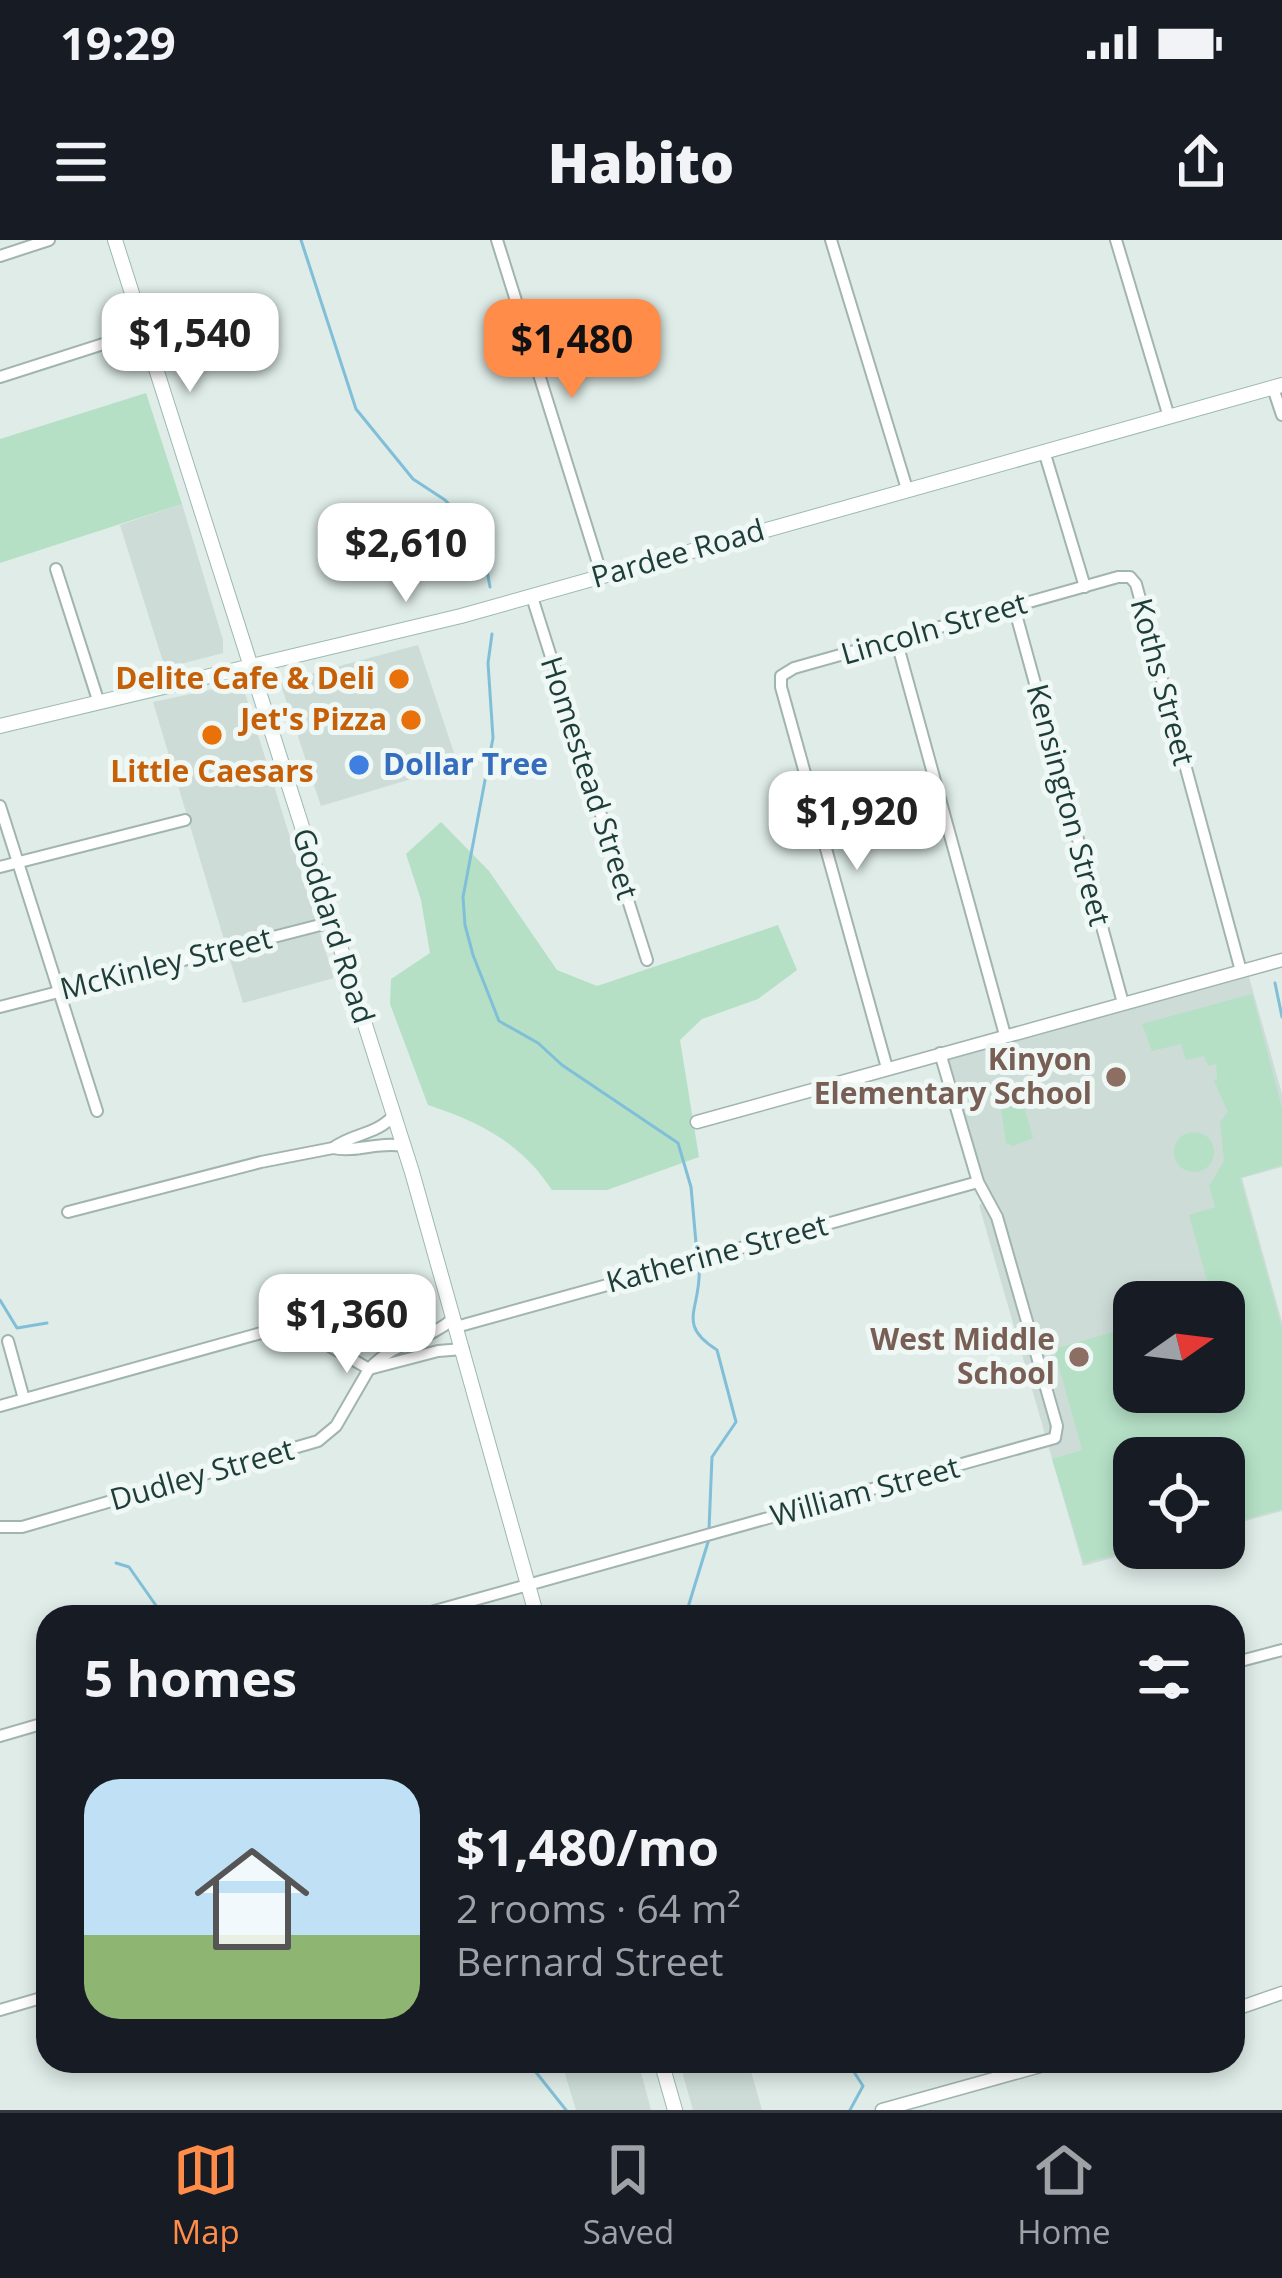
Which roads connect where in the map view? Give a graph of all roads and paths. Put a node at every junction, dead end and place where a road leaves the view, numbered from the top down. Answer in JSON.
{"nodes":[{"id":1,"x":49,"y":240,"type":"edge"},
{"id":2,"x":115,"y":240,"type":"edge"},
{"id":3,"x":497,"y":240,"type":"edge"},
{"id":4,"x":831,"y":240,"type":"edge"},
{"id":5,"x":1116,"y":240,"type":"edge"},
{"id":6,"x":0,"y":256,"type":"edge"},
{"id":7,"x":144,"y":331,"type":"junction"},
{"id":8,"x":0,"y":377,"type":"edge"},
{"id":9,"x":1278,"y":386,"type":"edge"},
{"id":10,"x":1282,"y":415,"type":"edge"},
{"id":11,"x":1169,"y":417,"type":"junction"},
{"id":12,"x":1044,"y":452,"type":"junction"},
{"id":13,"x":908,"y":489,"type":"junction"},
{"id":14,"x":56,"y":568,"type":"dead end"},
{"id":15,"x":602,"y":576,"type":"junction"},
{"id":16,"x":1085,"y":587,"type":"junction"},
{"id":17,"x":532,"y":596,"type":"junction"},
{"id":18,"x":1014,"y":607,"type":"junction"},
{"id":19,"x":896,"y":639,"type":"junction"},
{"id":20,"x":250,"y":666,"type":"junction"},
{"id":21,"x":98,"y":700,"type":"junction"},
{"id":22,"x":0,"y":726,"type":"edge"},
{"id":23,"x":0,"y":806,"type":"edge"},
{"id":24,"x":185,"y":820,"type":"dead end"},
{"id":25,"x":18,"y":862,"type":"junction"},
{"id":26,"x":0,"y":867,"type":"edge"},
{"id":27,"x":332,"y":922,"type":"junction"},
{"id":28,"x":646,"y":959,"type":"dead end"},
{"id":29,"x":1282,"y":960,"type":"edge"},
{"id":30,"x":1241,"y":971,"type":"junction"},
{"id":31,"x":59,"y":992,"type":"junction"},
{"id":32,"x":1123,"y":1003,"type":"junction"},
{"id":33,"x":0,"y":1006,"type":"edge"},
{"id":34,"x":1005,"y":1035,"type":"junction"},
{"id":35,"x":940,"y":1053,"type":"junction"},
{"id":36,"x":887,"y":1068,"type":"junction"},
{"id":37,"x":98,"y":1111,"type":"dead end"},
{"id":38,"x":394,"y":1114,"type":"junction"},
{"id":39,"x":698,"y":1122,"type":"dead end"},
{"id":40,"x":403,"y":1146,"type":"junction"},
{"id":41,"x":333,"y":1148,"type":"junction"},
{"id":42,"x":978,"y":1182,"type":"junction"},
{"id":43,"x":68,"y":1212,"type":"dead end"},
{"id":44,"x":455,"y":1322,"type":"junction"},
{"id":45,"x":8,"y":1341,"type":"dead end"},
{"id":46,"x":463,"y":1349,"type":"junction"},
{"id":47,"x":369,"y":1369,"type":"junction"},
{"id":48,"x":25,"y":1399,"type":"junction"},
{"id":49,"x":0,"y":1406,"type":"edge"},
{"id":50,"x":0,"y":1527,"type":"edge"},
{"id":51,"x":528,"y":1584,"type":"junction"},
{"id":52,"x":455,"y":1605,"type":"edge"},
{"id":53,"x":534,"y":1605,"type":"edge"},
{"id":54,"x":1282,"y":1650,"type":"edge"},
{"id":55,"x":1245,"y":1660,"type":"edge"},
{"id":56,"x":36,"y":1726,"type":"edge"},
{"id":57,"x":0,"y":1736,"type":"edge"},
{"id":58,"x":1282,"y":1993,"type":"edge"},
{"id":59,"x":36,"y":2000,"type":"edge"},
{"id":60,"x":1245,"y":2006,"type":"edge"},
{"id":61,"x":0,"y":2010,"type":"edge"},
{"id":62,"x":664,"y":2073,"type":"edge"},
{"id":63,"x":1015,"y":2073,"type":"edge"},
{"id":64,"x":675,"y":2110,"type":"edge"},
{"id":65,"x":882,"y":2110,"type":"edge"}],
"edges":[{"from":1,"to":6,"type":"street"},
{"from":2,"to":7,"type":"main road","name":"Goddard Road"},
{"from":3,"to":15,"type":"street"},
{"from":4,"to":13,"type":"street"},
{"from":5,"to":11,"type":"street"},
{"from":7,"to":8,"type":"street"},
{"from":7,"to":20,"type":"main road","name":"Goddard Road"},
{"from":9,"to":10,"type":"street"},
{"from":9,"to":11,"type":"main road","name":"Pardee Road"},
{"from":11,"to":12,"type":"main road","name":"Pardee Road"},
{"from":12,"to":13,"type":"main road","name":"Pardee Road"},
{"from":12,"to":16,"type":"street","name":"Koths Street"},
{"from":13,"to":15,"type":"main road","name":"Pardee Road"},
{"from":14,"to":21,"type":"street"},
{"from":15,"to":17,"type":"main road","name":"Pardee Road"},
{"from":16,"to":18,"type":"street","name":"Lincoln Street"},
{"from":16,"to":30,"type":"street","name":"Koths Street"},
{"from":17,"to":20,"type":"main road","name":"Pardee Road"},
{"from":17,"to":28,"type":"street","name":"Homestead Street"},
{"from":18,"to":19,"type":"street","name":"Lincoln Street"},
{"from":18,"to":32,"type":"street","name":"Kensington Street"},
{"from":19,"to":34,"type":"street"},
{"from":19,"to":36,"type":"street","name":"Lincoln Street"},
{"from":20,"to":21,"type":"main road","name":"Pardee Road"},
{"from":20,"to":27,"type":"main road","name":"Goddard Road"},
{"from":21,"to":22,"type":"main road","name":"Pardee Road"},
{"from":23,"to":25,"type":"street"},
{"from":24,"to":25,"type":"street"},
{"from":25,"to":26,"type":"street"},
{"from":25,"to":31,"type":"street"},
{"from":27,"to":31,"type":"street","name":"McKinley Street"},
{"from":27,"to":38,"type":"main road","name":"Goddard Road"},
{"from":29,"to":30,"type":"street"},
{"from":30,"to":32,"type":"street"},
{"from":31,"to":33,"type":"street","name":"McKinley Street"},
{"from":31,"to":37,"type":"street"},
{"from":32,"to":34,"type":"street"},
{"from":34,"to":35,"type":"street"},
{"from":35,"to":36,"type":"street"},
{"from":35,"to":42,"type":"street"},
{"from":36,"to":39,"type":"street"},
{"from":38,"to":40,"type":"main road","name":"Goddard Road"},
{"from":38,"to":41,"type":"street"},
{"from":40,"to":41,"type":"street"},
{"from":40,"to":44,"type":"main road","name":"Goddard Road"},
{"from":41,"to":43,"type":"street"},
{"from":42,"to":44,"type":"street","name":"Katherine Street"},
{"from":42,"to":51,"type":"street","name":"William Street"},
{"from":44,"to":46,"type":"main road","name":"Goddard Road"},
{"from":44,"to":47,"type":"street","name":"Katherine Street"},
{"from":45,"to":48,"type":"street"},
{"from":46,"to":47,"type":"street"},
{"from":46,"to":51,"type":"main road","name":"Goddard Road"},
{"from":47,"to":48,"type":"street"},
{"from":47,"to":50,"type":"street","name":"Dudley Street"},
{"from":48,"to":49,"type":"street"},
{"from":51,"to":52,"type":"street","name":"William Street"},
{"from":51,"to":53,"type":"main road","name":"Goddard Road"},
{"from":54,"to":55,"type":"street"},
{"from":56,"to":57,"type":"street"},
{"from":58,"to":60,"type":"street"},
{"from":59,"to":61,"type":"street"},
{"from":62,"to":64,"type":"main road"},
{"from":63,"to":65,"type":"street"}]}
